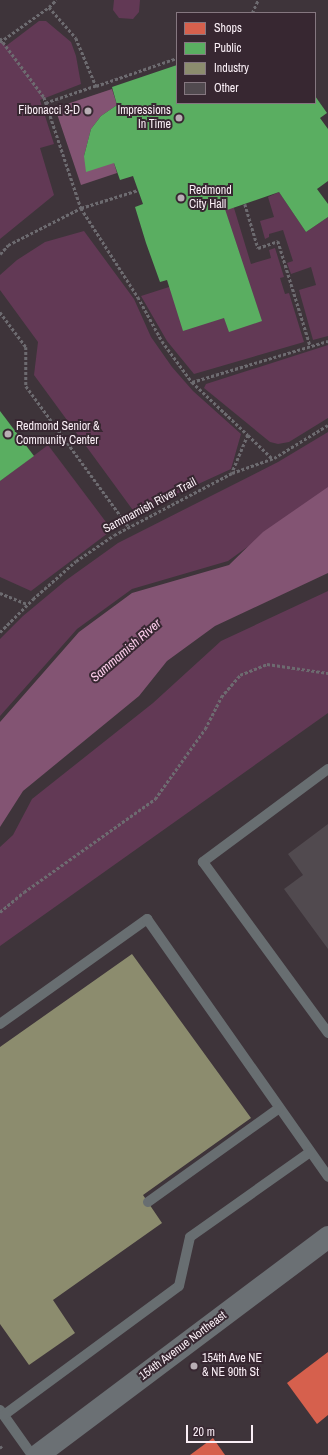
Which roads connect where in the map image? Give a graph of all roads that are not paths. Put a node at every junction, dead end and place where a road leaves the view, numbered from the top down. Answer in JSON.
{"nodes":[{"id":1,"x":328,"y":769,"type":"edge"},
{"id":2,"x":0,"y":1024,"type":"edge"},
{"id":3,"x":328,"y":1034,"type":"edge"},
{"id":4,"x":278,"y":1109,"type":"junction"},
{"id":5,"x":310,"y":1152,"type":"junction"},
{"id":6,"x":328,"y":1177,"type":"edge"},
{"id":7,"x":148,"y":1202,"type":"dead end"},
{"id":8,"x":328,"y":1237,"type":"edge"},
{"id":9,"x":2,"y":1412,"type":"edge"},
{"id":10,"x":32,"y":1455,"type":"edge"},
{"id":11,"x":38,"y":1455,"type":"edge"}],
"edges":[{"from":1,"to":3,"type":"lane"},
{"from":2,"to":4,"type":"lane"},
{"from":4,"to":5,"type":"lane"},
{"from":4,"to":7,"type":"lane"},
{"from":5,"to":6,"type":"lane"},
{"from":5,"to":9,"type":"lane"},
{"from":8,"to":11,"type":"main road","name":"154th Avenue Northeast"},
{"from":9,"to":10,"type":"lane"}]}
